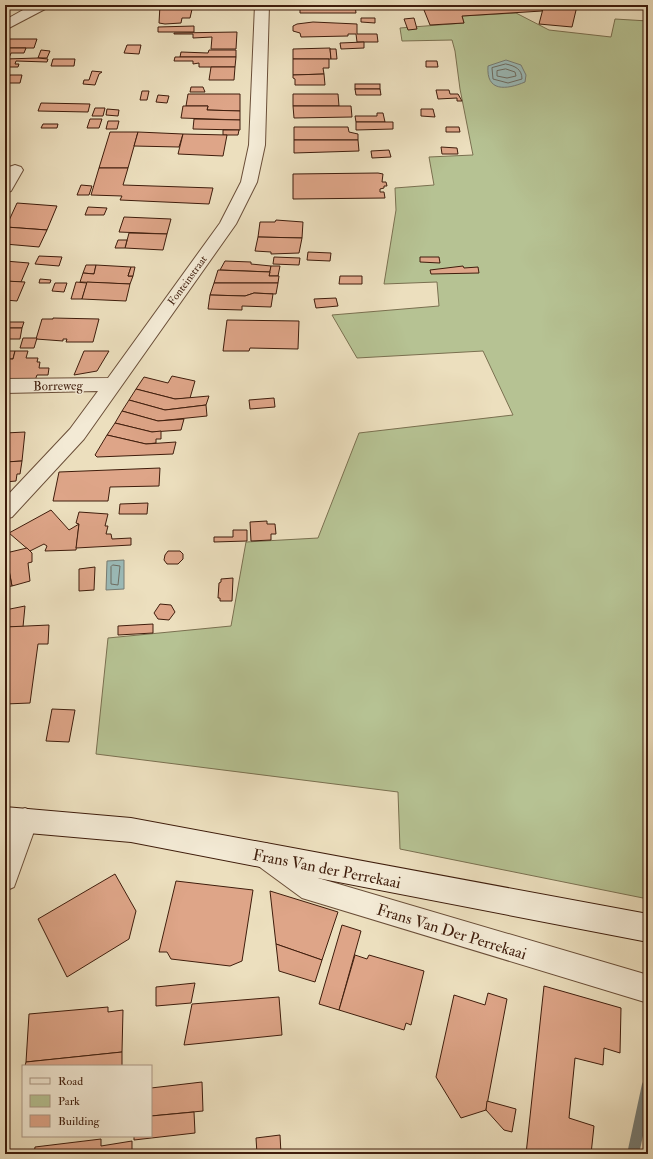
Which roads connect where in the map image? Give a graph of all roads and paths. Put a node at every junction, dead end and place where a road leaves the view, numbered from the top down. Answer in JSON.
{"nodes":[{"id":1,"x":42,"y":5,"type":"edge"},
{"id":2,"x":262,"y":5,"type":"edge"},
{"id":3,"x":5,"y":26,"type":"edge"},
{"id":4,"x":15,"y":170,"type":"dead end"},
{"id":5,"x":5,"y":188,"type":"edge"},
{"id":6,"x":111,"y":384,"type":"junction"},
{"id":7,"x":5,"y":386,"type":"edge"},
{"id":8,"x":5,"y":511,"type":"edge"},
{"id":9,"x":15,"y":819,"type":"edge"},
{"id":10,"x":266,"y":856,"type":"junction"},
{"id":11,"x":5,"y":878,"type":"edge"},
{"id":12,"x":648,"y":928,"type":"edge"},
{"id":13,"x":648,"y":989,"type":"edge"}],
"edges":[{"from":1,"to":3,"type":"street"},
{"from":2,"to":6,"type":"street","name":"Fonteinstraat"},
{"from":4,"to":5,"type":"street"},
{"from":6,"to":7,"type":"street","name":"Borreweg"},
{"from":6,"to":8,"type":"street","name":"Fonteinstraat"},
{"from":9,"to":10,"type":"street","name":"Frans Van der Perrekaai"},
{"from":9,"to":11,"type":"street"},
{"from":10,"to":12,"type":"street","name":"Frans Van der Perrekaai"},
{"from":10,"to":13,"type":"street","name":"Frans Van Der Perrekaai"}]}
